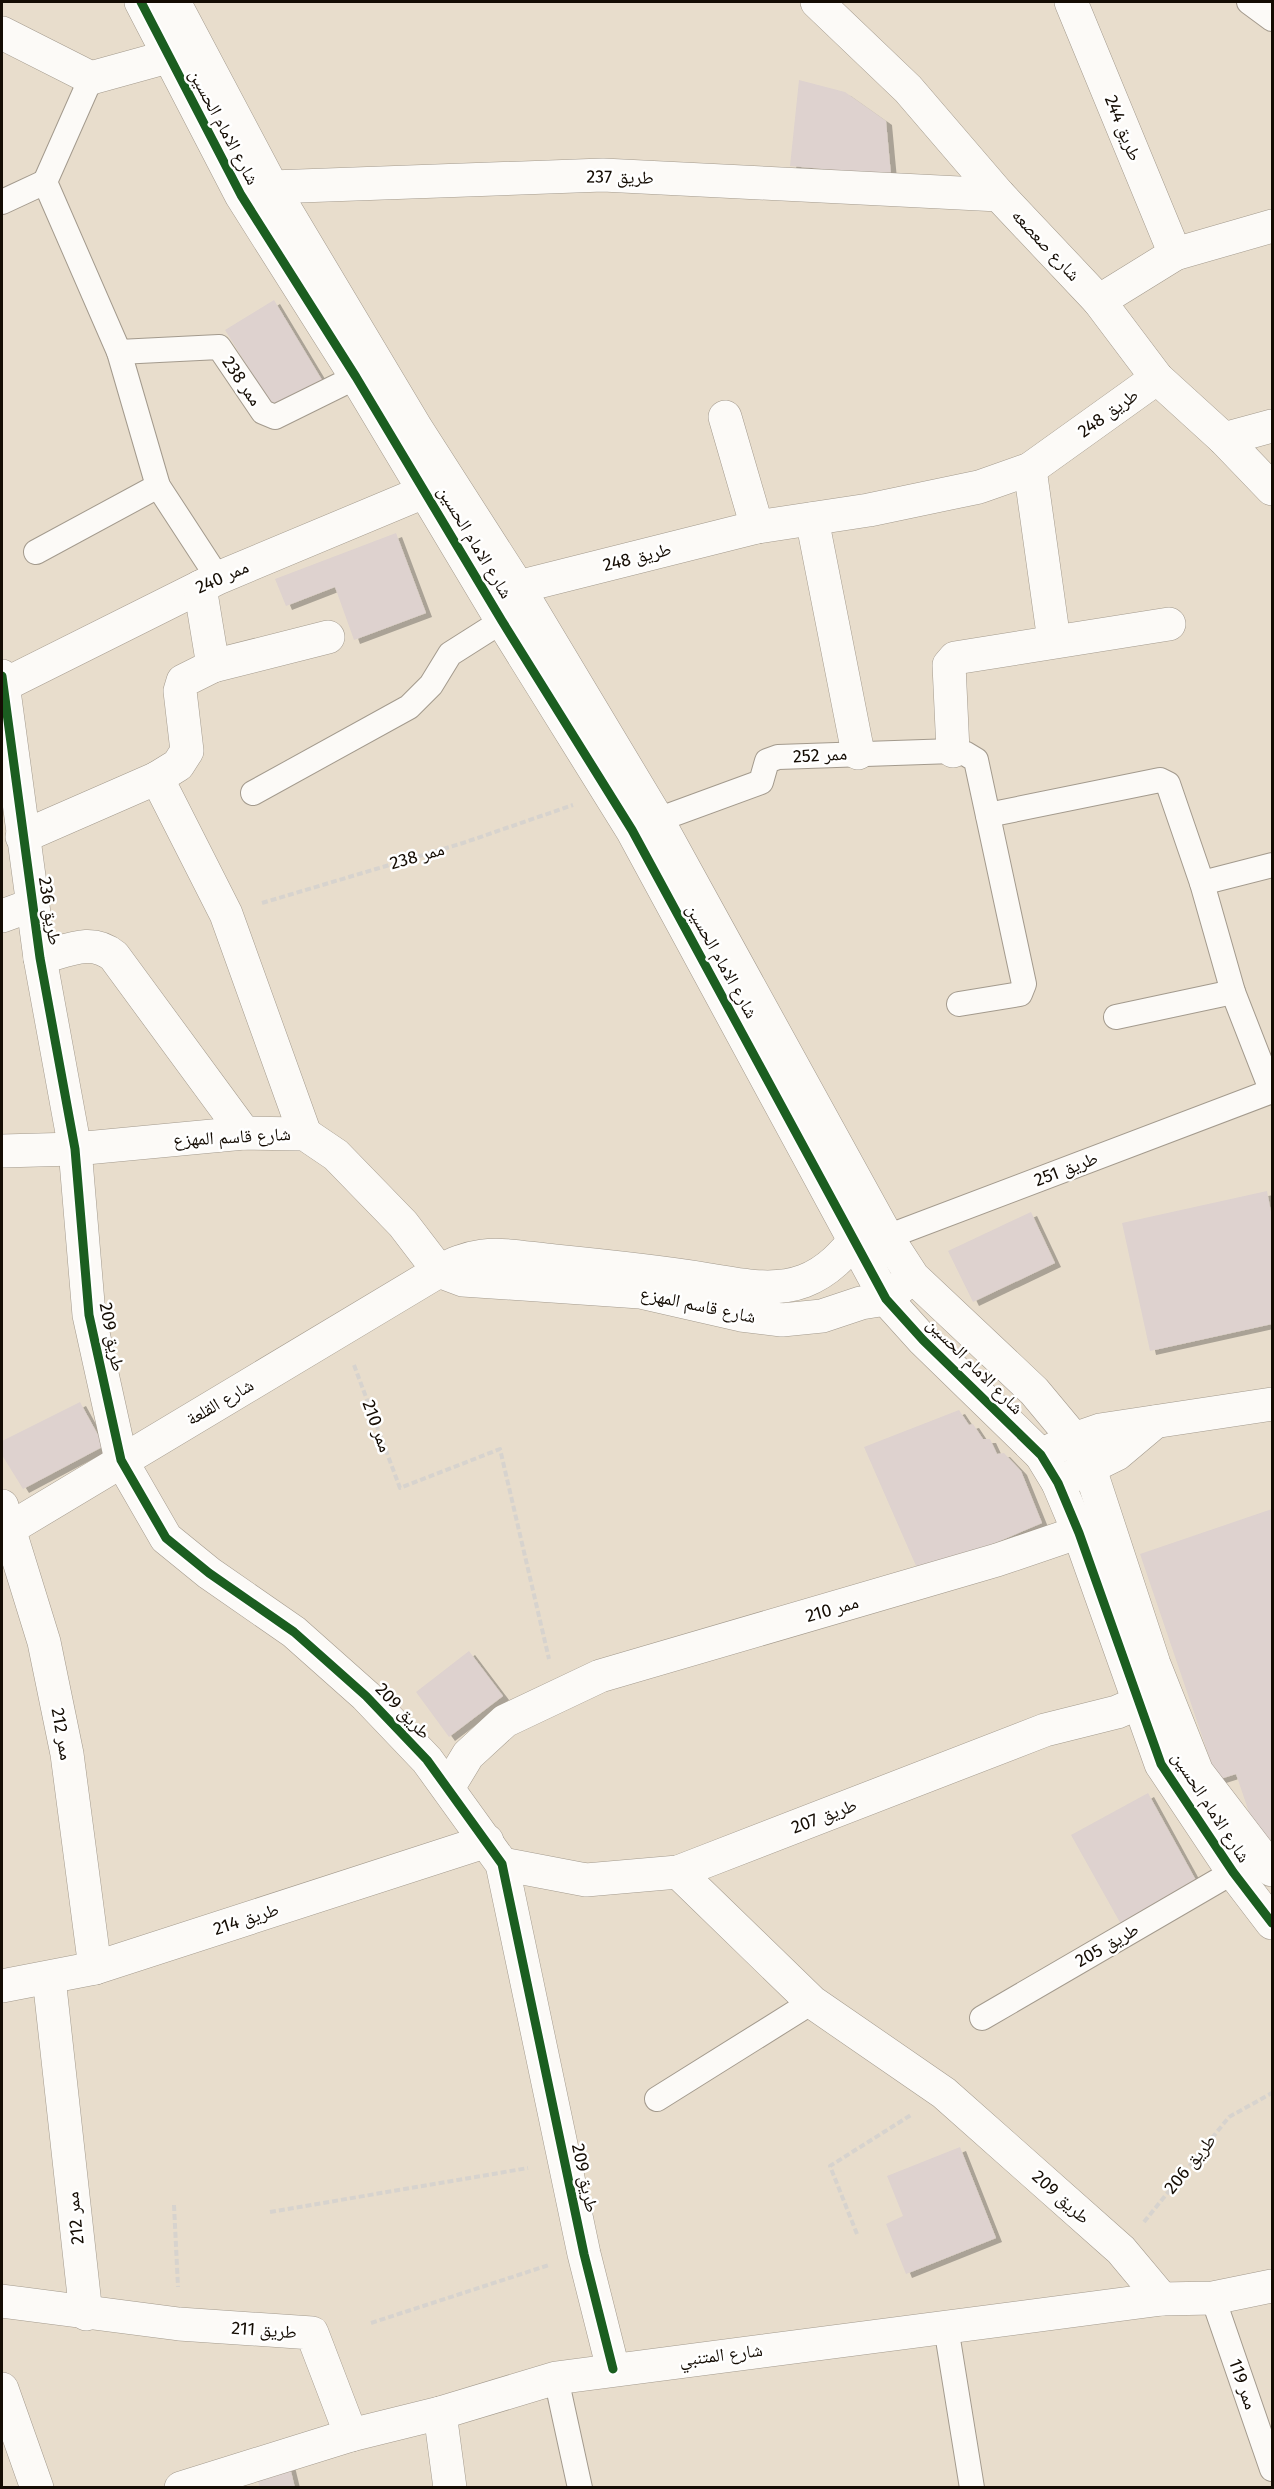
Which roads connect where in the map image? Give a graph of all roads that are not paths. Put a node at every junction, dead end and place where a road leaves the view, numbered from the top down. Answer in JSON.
{"nodes":[{"id":1,"x":141,"y":2,"type":"edge"},
{"id":2,"x":174,"y":2,"type":"edge"},
{"id":3,"x":817,"y":2,"type":"edge"},
{"id":4,"x":1071,"y":2,"type":"edge"},
{"id":5,"x":1249,"y":2,"type":"edge"},
{"id":6,"x":1272,"y":19,"type":"edge"},
{"id":7,"x":2,"y":33,"type":"edge"},
{"id":8,"x":181,"y":49,"type":"junction"},
{"id":9,"x":91,"y":78,"type":"junction"},
{"id":10,"x":45,"y":182,"type":"junction"},
{"id":11,"x":257,"y":191,"type":"junction"},
{"id":12,"x":999,"y":195,"type":"junction"},
{"id":13,"x":2,"y":202,"type":"edge"},
{"id":14,"x":1272,"y":226,"type":"edge"},
{"id":15,"x":1175,"y":254,"type":"junction"},
{"id":16,"x":1099,"y":301,"type":"junction"},
{"id":17,"x":119,"y":352,"type":"junction"},
{"id":18,"x":357,"y":377,"type":"junction"},
{"id":19,"x":1157,"y":378,"type":"junction"},
{"id":20,"x":725,"y":417,"type":"dead end"},
{"id":21,"x":1272,"y":426,"type":"edge"},
{"id":22,"x":1224,"y":439,"type":"junction"},
{"id":23,"x":1030,"y":469,"type":"junction"},
{"id":24,"x":437,"y":485,"type":"junction"},
{"id":25,"x":158,"y":486,"type":"junction"},
{"id":26,"x":1272,"y":489,"type":"edge"},
{"id":27,"x":812,"y":519,"type":"junction"},
{"id":28,"x":757,"y":527,"type":"junction"},
{"id":29,"x":36,"y":552,"type":"dead end"},
{"id":30,"x":502,"y":579,"type":"junction"},
{"id":31,"x":209,"y":582,"type":"junction"},
{"id":32,"x":502,"y":621,"type":"junction"},
{"id":33,"x":1169,"y":624,"type":"dead end"},
{"id":34,"x":328,"y":636,"type":"dead end"},
{"id":35,"x":1054,"y":641,"type":"junction"},
{"id":36,"x":213,"y":666,"type":"junction"},
{"id":37,"x":2,"y":682,"type":"edge"},
{"id":38,"x":953,"y":751,"type":"junction"},
{"id":39,"x":858,"y":753,"type":"junction"},
{"id":40,"x":157,"y":778,"type":"junction"},
{"id":41,"x":620,"y":786,"type":"junction"},
{"id":42,"x":254,"y":793,"type":"dead end"},
{"id":43,"x":987,"y":815,"type":"junction"},
{"id":44,"x":644,"y":824,"type":"junction"},
{"id":45,"x":22,"y":837,"type":"junction"},
{"id":46,"x":1272,"y":865,"type":"edge"},
{"id":47,"x":1202,"y":883,"type":"junction"},
{"id":48,"x":32,"y":905,"type":"junction"},
{"id":49,"x":2,"y":916,"type":"edge"},
{"id":50,"x":40,"y":958,"type":"junction"},
{"id":51,"x":1233,"y":992,"type":"junction"},
{"id":52,"x":959,"y":1004,"type":"dead end"},
{"id":53,"x":1116,"y":1017,"type":"dead end"},
{"id":54,"x":1272,"y":1092,"type":"edge"},
{"id":55,"x":244,"y":1133,"type":"junction"},
{"id":56,"x":305,"y":1134,"type":"junction"},
{"id":57,"x":75,"y":1149,"type":"junction"},
{"id":58,"x":2,"y":1151,"type":"edge"},
{"id":59,"x":870,"y":1237,"type":"junction"},
{"id":60,"x":439,"y":1271,"type":"junction"},
{"id":61,"x":913,"y":1277,"type":"junction"},
{"id":62,"x":886,"y":1299,"type":"junction"},
{"id":63,"x":1272,"y":1404,"type":"edge"},
{"id":64,"x":1155,"y":1422,"type":"junction"},
{"id":65,"x":1074,"y":1439,"type":"junction"},
{"id":66,"x":1041,"y":1455,"type":"junction"},
{"id":67,"x":122,"y":1460,"type":"junction"},
{"id":68,"x":1090,"y":1469,"type":"junction"},
{"id":69,"x":1058,"y":1483,"type":"junction"},
{"id":70,"x":4,"y":1522,"type":"edge"},
{"id":71,"x":1093,"y":1528,"type":"junction"},
{"id":72,"x":1138,"y":1703,"type":"junction"},
{"id":73,"x":448,"y":1788,"type":"junction"},
{"id":74,"x":494,"y":1853,"type":"junction"},
{"id":75,"x":1272,"y":1870,"type":"edge"},
{"id":76,"x":678,"y":1872,"type":"junction"},
{"id":77,"x":1233,"y":1872,"type":"junction"},
{"id":78,"x":1272,"y":1923,"type":"edge"},
{"id":79,"x":95,"y":1968,"type":"junction"},
{"id":80,"x":49,"y":1978,"type":"junction"},
{"id":81,"x":2,"y":1986,"type":"edge"},
{"id":82,"x":812,"y":2002,"type":"junction"},
{"id":83,"x":982,"y":2018,"type":"dead end"},
{"id":84,"x":657,"y":2099,"type":"dead end"},
{"id":85,"x":1272,"y":2286,"type":"edge"},
{"id":86,"x":1213,"y":2298,"type":"junction"},
{"id":87,"x":1162,"y":2299,"type":"junction"},
{"id":88,"x":2,"y":2301,"type":"edge"},
{"id":89,"x":86,"y":2313,"type":"junction"},
{"id":90,"x":946,"y":2327,"type":"junction"},
{"id":91,"x":613,"y":2369,"type":"junction"},
{"id":92,"x":556,"y":2378,"type":"junction"},
{"id":93,"x":2,"y":2389,"type":"edge"},
{"id":94,"x":440,"y":2413,"type":"junction"},
{"id":95,"x":351,"y":2435,"type":"junction"},
{"id":96,"x":1272,"y":2469,"type":"edge"},
{"id":97,"x":37,"y":2487,"type":"edge"},
{"id":98,"x":181,"y":2487,"type":"edge"},
{"id":99,"x":450,"y":2487,"type":"edge"},
{"id":100,"x":580,"y":2487,"type":"edge"},
{"id":101,"x":972,"y":2487,"type":"edge"}],
"edges":[{"from":1,"to":8,"type":"street","name":"شارع الامام الحسين"},
{"from":2,"to":8,"type":"street","name":"شارع الامام الحسين"},
{"from":3,"to":12,"type":"street","name":"شارع صعصعه"},
{"from":4,"to":15,"type":"street","name":"طريق 244"},
{"from":5,"to":6,"type":"lane"},
{"from":7,"to":9,"type":"street"},
{"from":8,"to":9,"type":"street"},
{"from":8,"to":11,"type":"street","name":"شارع الامام الحسين"},
{"from":9,"to":10,"type":"lane"},
{"from":10,"to":13,"type":"lane"},
{"from":10,"to":17,"type":"lane"},
{"from":11,"to":12,"type":"street","name":"طريق 237"},
{"from":11,"to":18,"type":"street","name":"شارع الامام الحسين"},
{"from":11,"to":24,"type":"street","name":"شارع الامام الحسين"},
{"from":12,"to":16,"type":"street","name":"شارع صعصعه"},
{"from":14,"to":15,"type":"street"},
{"from":15,"to":16,"type":"street"},
{"from":16,"to":19,"type":"street","name":"شارع صعصعه"},
{"from":17,"to":18,"type":"lane","name":"ممر 238"},
{"from":17,"to":25,"type":"lane"},
{"from":18,"to":24,"type":"street","name":"شارع الامام الحسين"},
{"from":19,"to":22,"type":"street","name":"شارع صعصعه"},
{"from":19,"to":23,"type":"street","name":"طريق 248"},
{"from":20,"to":28,"type":"street"},
{"from":21,"to":22,"type":"street"},
{"from":22,"to":26,"type":"street","name":"شارع صعصعه"},
{"from":23,"to":27,"type":"street","name":"طريق 248"},
{"from":23,"to":35,"type":"street"},
{"from":24,"to":30,"type":"street","name":"شارع الامام الحسين"},
{"from":24,"to":31,"type":"street","name":"ممر 240"},
{"from":25,"to":29,"type":"lane"},
{"from":25,"to":31,"type":"lane"},
{"from":27,"to":28,"type":"street","name":"طريق 248"},
{"from":27,"to":39,"type":"street"},
{"from":28,"to":30,"type":"street","name":"طريق 248"},
{"from":30,"to":32,"type":"street","name":"شارع الامام الحسين"},
{"from":30,"to":41,"type":"street","name":"شارع الامام الحسين"},
{"from":31,"to":36,"type":"street"},
{"from":31,"to":37,"type":"street","name":"ممر 240"},
{"from":32,"to":41,"type":"street","name":"شارع الامام الحسين"},
{"from":32,"to":42,"type":"lane"},
{"from":33,"to":35,"type":"street"},
{"from":34,"to":36,"type":"street"},
{"from":35,"to":38,"type":"street"},
{"from":36,"to":40,"type":"street"},
{"from":37,"to":45,"type":"street","name":"طريق 236"},
{"from":38,"to":39,"type":"lane","name":"ممر 252"},
{"from":38,"to":43,"type":"lane"},
{"from":39,"to":44,"type":"lane","name":"ممر 252"},
{"from":40,"to":45,"type":"street"},
{"from":40,"to":56,"type":"street"},
{"from":41,"to":44,"type":"street","name":"شارع الامام الحسين"},
{"from":43,"to":47,"type":"lane"},
{"from":43,"to":52,"type":"lane"},
{"from":44,"to":59,"type":"street","name":"شارع الامام الحسين"},
{"from":45,"to":48,"type":"street","name":"طريق 236"},
{"from":46,"to":47,"type":"lane"},
{"from":47,"to":51,"type":"lane"},
{"from":48,"to":49,"type":"street"},
{"from":48,"to":50,"type":"street","name":"طريق 236"},
{"from":50,"to":55,"type":"street","name":"طريق 236"},
{"from":50,"to":57,"type":"street","name":"طريق 236"},
{"from":51,"to":53,"type":"lane"},
{"from":51,"to":54,"type":"lane"},
{"from":54,"to":59,"type":"lane","name":"طريق 251"},
{"from":55,"to":56,"type":"street","name":"شارع قاسم المهزع"},
{"from":55,"to":57,"type":"street","name":"شارع قاسم المهزع"},
{"from":56,"to":60,"type":"street","name":"شارع قاسم المهزع"},
{"from":57,"to":58,"type":"street","name":"شارع قاسم المهزع"},
{"from":57,"to":67,"type":"street","name":"طريق 209"},
{"from":59,"to":60,"type":"street","name":"شارع قاسم المهزع"},
{"from":59,"to":61,"type":"street","name":"شارع الامام الحسين"},
{"from":59,"to":62,"type":"street","name":"شارع الامام الحسين"},
{"from":60,"to":62,"type":"street","name":"شارع قاسم المهزع"},
{"from":60,"to":67,"type":"street","name":"شارع القلعة"},
{"from":61,"to":62,"type":"street","name":"شارع قاسم المهزع"},
{"from":61,"to":65,"type":"street","name":"شارع الامام الحسين"},
{"from":62,"to":66,"type":"street","name":"شارع الامام الحسين"},
{"from":63,"to":64,"type":"street"},
{"from":64,"to":65,"type":"street"},
{"from":64,"to":68,"type":"street"},
{"from":65,"to":66,"type":"street"},
{"from":65,"to":68,"type":"street","name":"شارع الامام الحسين"},
{"from":66,"to":69,"type":"street","name":"شارع الامام الحسين"},
{"from":67,"to":70,"type":"street","name":"شارع القلعة"},
{"from":67,"to":73,"type":"street","name":"طريق 209"},
{"from":68,"to":69,"type":"street"},
{"from":68,"to":71,"type":"street","name":"شارع الامام الحسين"},
{"from":69,"to":71,"type":"street","name":"شارع الامام الحسين"},
{"from":70,"to":79,"type":"street","name":"ممر 212"},
{"from":71,"to":72,"type":"street","name":"شارع الامام الحسين"},
{"from":71,"to":73,"type":"street","name":"ممر 210"},
{"from":71,"to":75,"type":"street","name":"شارع الامام الحسين"},
{"from":72,"to":76,"type":"street","name":"طريق 207"},
{"from":72,"to":77,"type":"street","name":"شارع الامام الحسين"},
{"from":73,"to":74,"type":"street","name":"طريق 209"},
{"from":74,"to":76,"type":"street","name":"طريق 207"},
{"from":74,"to":79,"type":"street","name":"طريق 214"},
{"from":74,"to":91,"type":"street","name":"طريق 209"},
{"from":76,"to":82,"type":"street","name":"طريق 209"},
{"from":77,"to":78,"type":"street","name":"شارع الامام الحسين"},
{"from":77,"to":83,"type":"lane","name":"طريق 205"},
{"from":79,"to":80,"type":"street","name":"طريق 214"},
{"from":80,"to":81,"type":"street","name":"طريق 214"},
{"from":80,"to":89,"type":"street","name":"ممر 212"},
{"from":82,"to":84,"type":"lane"},
{"from":82,"to":87,"type":"street","name":"طريق 209"},
{"from":85,"to":86,"type":"street","name":"شارع المتنبي"},
{"from":86,"to":87,"type":"street","name":"شارع المتنبي"},
{"from":86,"to":96,"type":"lane","name":"ممر 119"},
{"from":87,"to":90,"type":"street","name":"شارع المتنبي"},
{"from":88,"to":89,"type":"street","name":"طريق 211"},
{"from":89,"to":95,"type":"street","name":"طريق 211"},
{"from":90,"to":91,"type":"street","name":"شارع المتنبي"},
{"from":90,"to":101,"type":"lane"},
{"from":91,"to":92,"type":"street","name":"شارع المتنبي"},
{"from":92,"to":94,"type":"street","name":"شارع المتنبي"},
{"from":92,"to":100,"type":"lane"},
{"from":93,"to":97,"type":"street"},
{"from":94,"to":95,"type":"street","name":"شارع المتنبي"},
{"from":94,"to":99,"type":"street"},
{"from":95,"to":98,"type":"street","name":"شارع المتنبي"}]}
